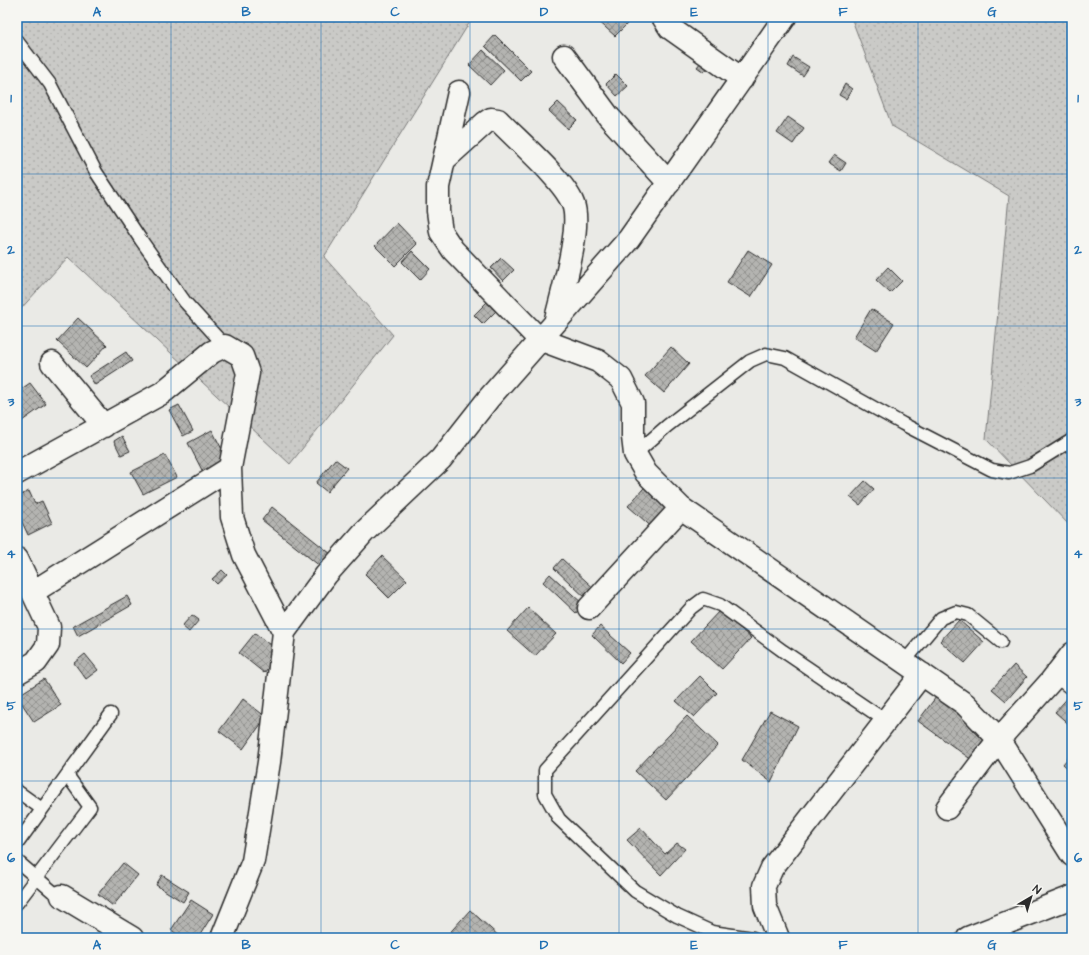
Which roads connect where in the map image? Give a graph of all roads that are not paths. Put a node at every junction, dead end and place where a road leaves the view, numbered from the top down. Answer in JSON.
{"nodes":[{"id":1,"x":664,"y":17,"type":"edge"},
{"id":2,"x":785,"y":17,"type":"edge"},
{"id":3,"x":17,"y":40,"type":"edge"},
{"id":4,"x":564,"y":56,"type":"dead end"},
{"id":5,"x":742,"y":79,"type":"junction"},
{"id":6,"x":459,"y":92,"type":"dead end"},
{"id":7,"x":444,"y":160,"type":"junction"},
{"id":8,"x":669,"y":183,"type":"junction"},
{"id":9,"x":556,"y":321,"type":"junction"},
{"id":10,"x":539,"y":339,"type":"junction"},
{"id":11,"x":225,"y":346,"type":"junction"},
{"id":12,"x":52,"y":363,"type":"dead end"},
{"id":13,"x":104,"y":426,"type":"junction"},
{"id":14,"x":1072,"y":440,"type":"edge"},
{"id":15,"x":635,"y":454,"type":"junction"},
{"id":16,"x":230,"y":468,"type":"junction"},
{"id":17,"x":17,"y":473,"type":"edge"},
{"id":18,"x":681,"y":508,"type":"junction"},
{"id":19,"x":17,"y":559,"type":"edge"},
{"id":20,"x":33,"y":592,"type":"junction"},
{"id":21,"x":589,"y":608,"type":"dead end"},
{"id":22,"x":284,"y":632,"type":"junction"},
{"id":23,"x":1001,"y":642,"type":"dead end"},
{"id":24,"x":1072,"y":654,"type":"edge"},
{"id":25,"x":904,"y":662,"type":"junction"},
{"id":26,"x":17,"y":673,"type":"edge"},
{"id":27,"x":922,"y":674,"type":"junction"},
{"id":28,"x":1065,"y":678,"type":"edge"},
{"id":29,"x":111,"y":714,"type":"dead end"},
{"id":30,"x":886,"y":721,"type":"junction"},
{"id":31,"x":999,"y":739,"type":"junction"},
{"id":32,"x":67,"y":775,"type":"junction"},
{"id":33,"x":17,"y":791,"type":"edge"},
{"id":34,"x":947,"y":808,"type":"dead end"},
{"id":35,"x":42,"y":809,"type":"junction"},
{"id":36,"x":1068,"y":839,"type":"edge"},
{"id":37,"x":17,"y":844,"type":"edge"},
{"id":38,"x":17,"y":861,"type":"edge"},
{"id":39,"x":36,"y":878,"type":"junction"},
{"id":40,"x":62,"y":896,"type":"joint"},
{"id":41,"x":1072,"y":897,"type":"edge"},
{"id":42,"x":17,"y":903,"type":"edge"},
{"id":43,"x":106,"y":931,"type":"edge"},
{"id":44,"x":132,"y":938,"type":"edge"},
{"id":45,"x":222,"y":938,"type":"edge"},
{"id":46,"x":753,"y":938,"type":"edge"},
{"id":47,"x":778,"y":938,"type":"edge"},
{"id":48,"x":968,"y":938,"type":"edge"}],
"edges":[{"from":1,"to":5,"type":"street"},
{"from":2,"to":5,"type":"street"},
{"from":3,"to":11,"type":"lane"},
{"from":4,"to":8,"type":"street"},
{"from":5,"to":8,"type":"street"},
{"from":6,"to":7,"type":"street"},
{"from":7,"to":9,"type":"street"},
{"from":7,"to":10,"type":"street"},
{"from":8,"to":9,"type":"street"},
{"from":9,"to":10,"type":"street"},
{"from":10,"to":15,"type":"street"},
{"from":10,"to":22,"type":"street"},
{"from":11,"to":13,"type":"street"},
{"from":11,"to":16,"type":"street"},
{"from":12,"to":13,"type":"street"},
{"from":13,"to":17,"type":"street"},
{"from":14,"to":15,"type":"lane"},
{"from":15,"to":18,"type":"street"},
{"from":16,"to":20,"type":"street"},
{"from":16,"to":22,"type":"street"},
{"from":18,"to":21,"type":"street"},
{"from":18,"to":25,"type":"street"},
{"from":19,"to":20,"type":"street"},
{"from":20,"to":26,"type":"street"},
{"from":22,"to":45,"type":"street"},
{"from":23,"to":25,"type":"lane"},
{"from":24,"to":28,"type":"street"},
{"from":25,"to":27,"type":"street"},
{"from":27,"to":30,"type":"street"},
{"from":27,"to":31,"type":"street"},
{"from":28,"to":31,"type":"street"},
{"from":29,"to":32,"type":"lane"},
{"from":30,"to":46,"type":"lane"},
{"from":30,"to":47,"type":"street"},
{"from":31,"to":34,"type":"street"},
{"from":31,"to":36,"type":"street"},
{"from":32,"to":35,"type":"lane"},
{"from":32,"to":39,"type":"lane"},
{"from":33,"to":35,"type":"lane"},
{"from":35,"to":37,"type":"lane"},
{"from":38,"to":39,"type":"lane"},
{"from":39,"to":40,"type":"lane"},
{"from":39,"to":42,"type":"lane"},
{"from":40,"to":43,"type":"street"},
{"from":41,"to":48,"type":"street"},
{"from":43,"to":44,"type":"street"}]}
